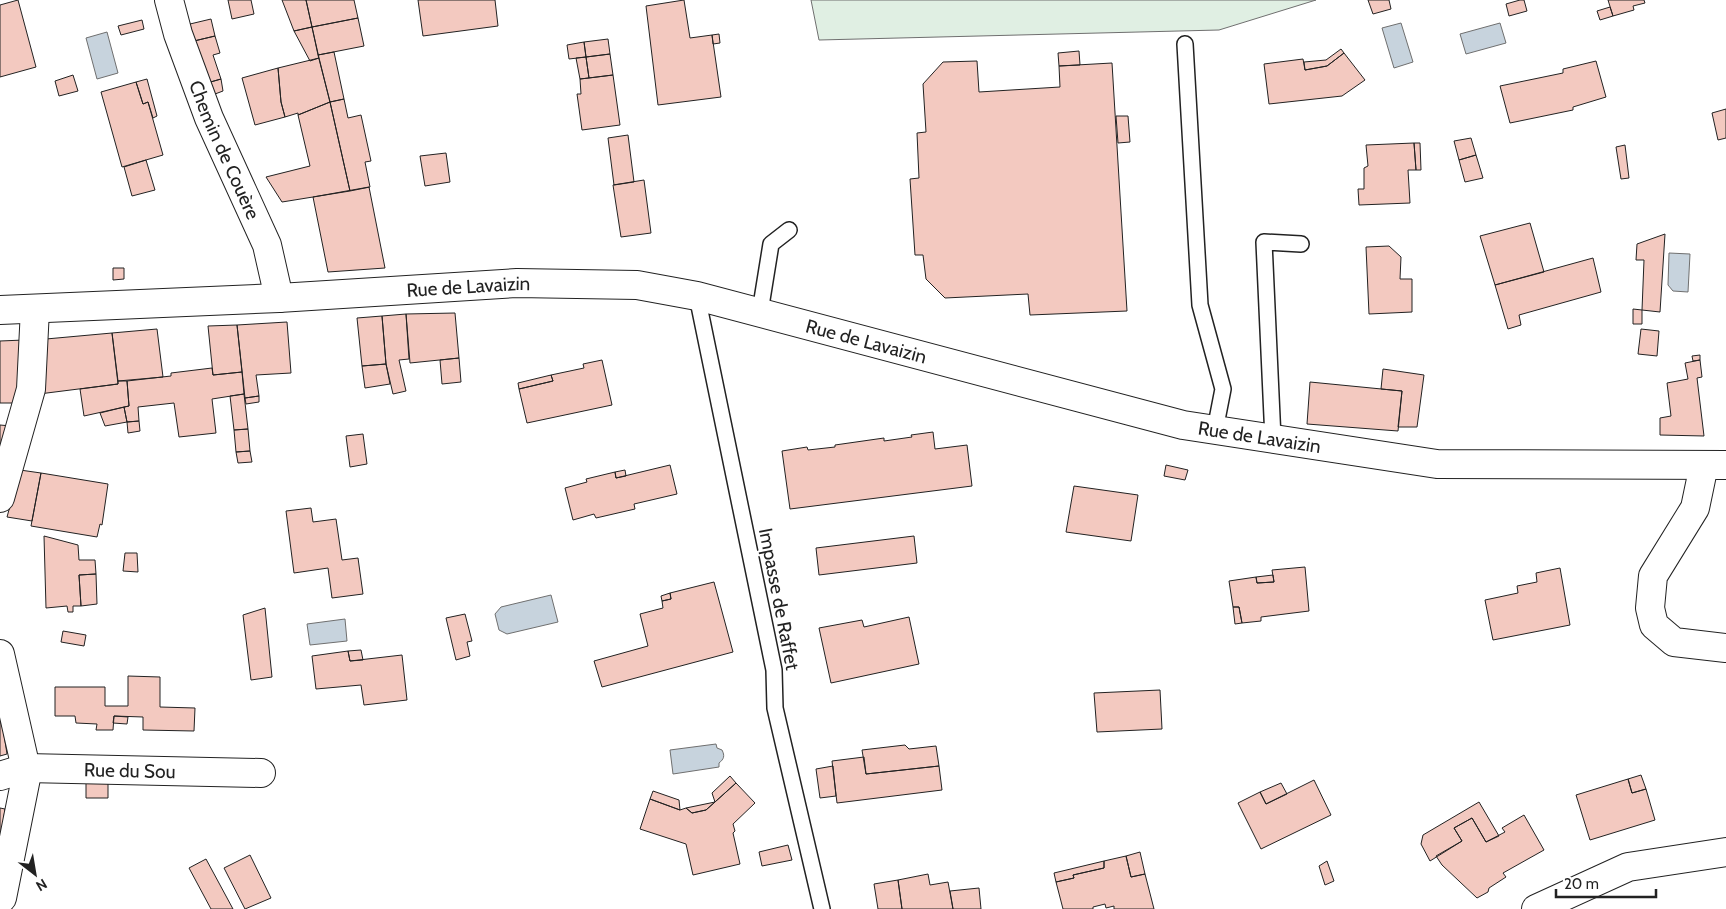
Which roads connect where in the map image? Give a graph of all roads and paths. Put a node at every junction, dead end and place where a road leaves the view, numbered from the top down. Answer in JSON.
{"nodes":[{"id":1,"x":169,"y":0,"type":"edge"},
{"id":2,"x":1185,"y":44,"type":"dead end"},
{"id":3,"x":789,"y":230,"type":"dead end"},
{"id":4,"x":1301,"y":244,"type":"dead end"},
{"id":5,"x":697,"y":296,"type":"junction"},
{"id":6,"x":279,"y":298,"type":"junction"},
{"id":7,"x":35,"y":309,"type":"junction"},
{"id":8,"x":0,"y":310,"type":"edge"},
{"id":9,"x":760,"y":312,"type":"junction"},
{"id":10,"x":1215,"y":430,"type":"junction"},
{"id":11,"x":1273,"y":439,"type":"junction"},
{"id":12,"x":1715,"y":465,"type":"edge"},
{"id":13,"x":0,"y":498,"type":"edge"},
{"id":14,"x":1726,"y":648,"type":"edge"},
{"id":15,"x":0,"y":654,"type":"edge"},
{"id":16,"x":26,"y":768,"type":"junction"},
{"id":17,"x":261,"y":773,"type":"dead end"},
{"id":18,"x":0,"y":776,"type":"edge"},
{"id":19,"x":1726,"y":852,"type":"edge"},
{"id":20,"x":0,"y":900,"type":"edge"},
{"id":21,"x":822,"y":909,"type":"edge"},
{"id":22,"x":1536,"y":909,"type":"edge"}],
"edges":[{"from":1,"to":6,"type":"main road","name":"Chemin de Couère"},
{"from":2,"to":10,"type":"lane"},
{"from":3,"to":9,"type":"lane"},
{"from":4,"to":11,"type":"lane"},
{"from":5,"to":6,"type":"main road","name":"Rue de Lavaizin"},
{"from":5,"to":9,"type":"main road","name":"Rue de Lavaizin"},
{"from":5,"to":21,"type":"lane","name":"Impasse de Raffet"},
{"from":6,"to":7,"type":"main road","name":"Rue de Lavaizin"},
{"from":7,"to":8,"type":"main road","name":"Rue de Lavaizin"},
{"from":7,"to":13,"type":"main road"},
{"from":9,"to":10,"type":"main road","name":"Rue de Lavaizin"},
{"from":10,"to":11,"type":"main road","name":"Rue de Lavaizin"},
{"from":11,"to":12,"type":"main road","name":"Rue de Lavaizin"},
{"from":12,"to":14,"type":"main road"},
{"from":15,"to":16,"type":"main road"},
{"from":16,"to":17,"type":"main road","name":"Rue du Sou"},
{"from":16,"to":18,"type":"main road","name":"Rue du Sou"},
{"from":16,"to":20,"type":"main road"},
{"from":19,"to":22,"type":"main road"}]}
